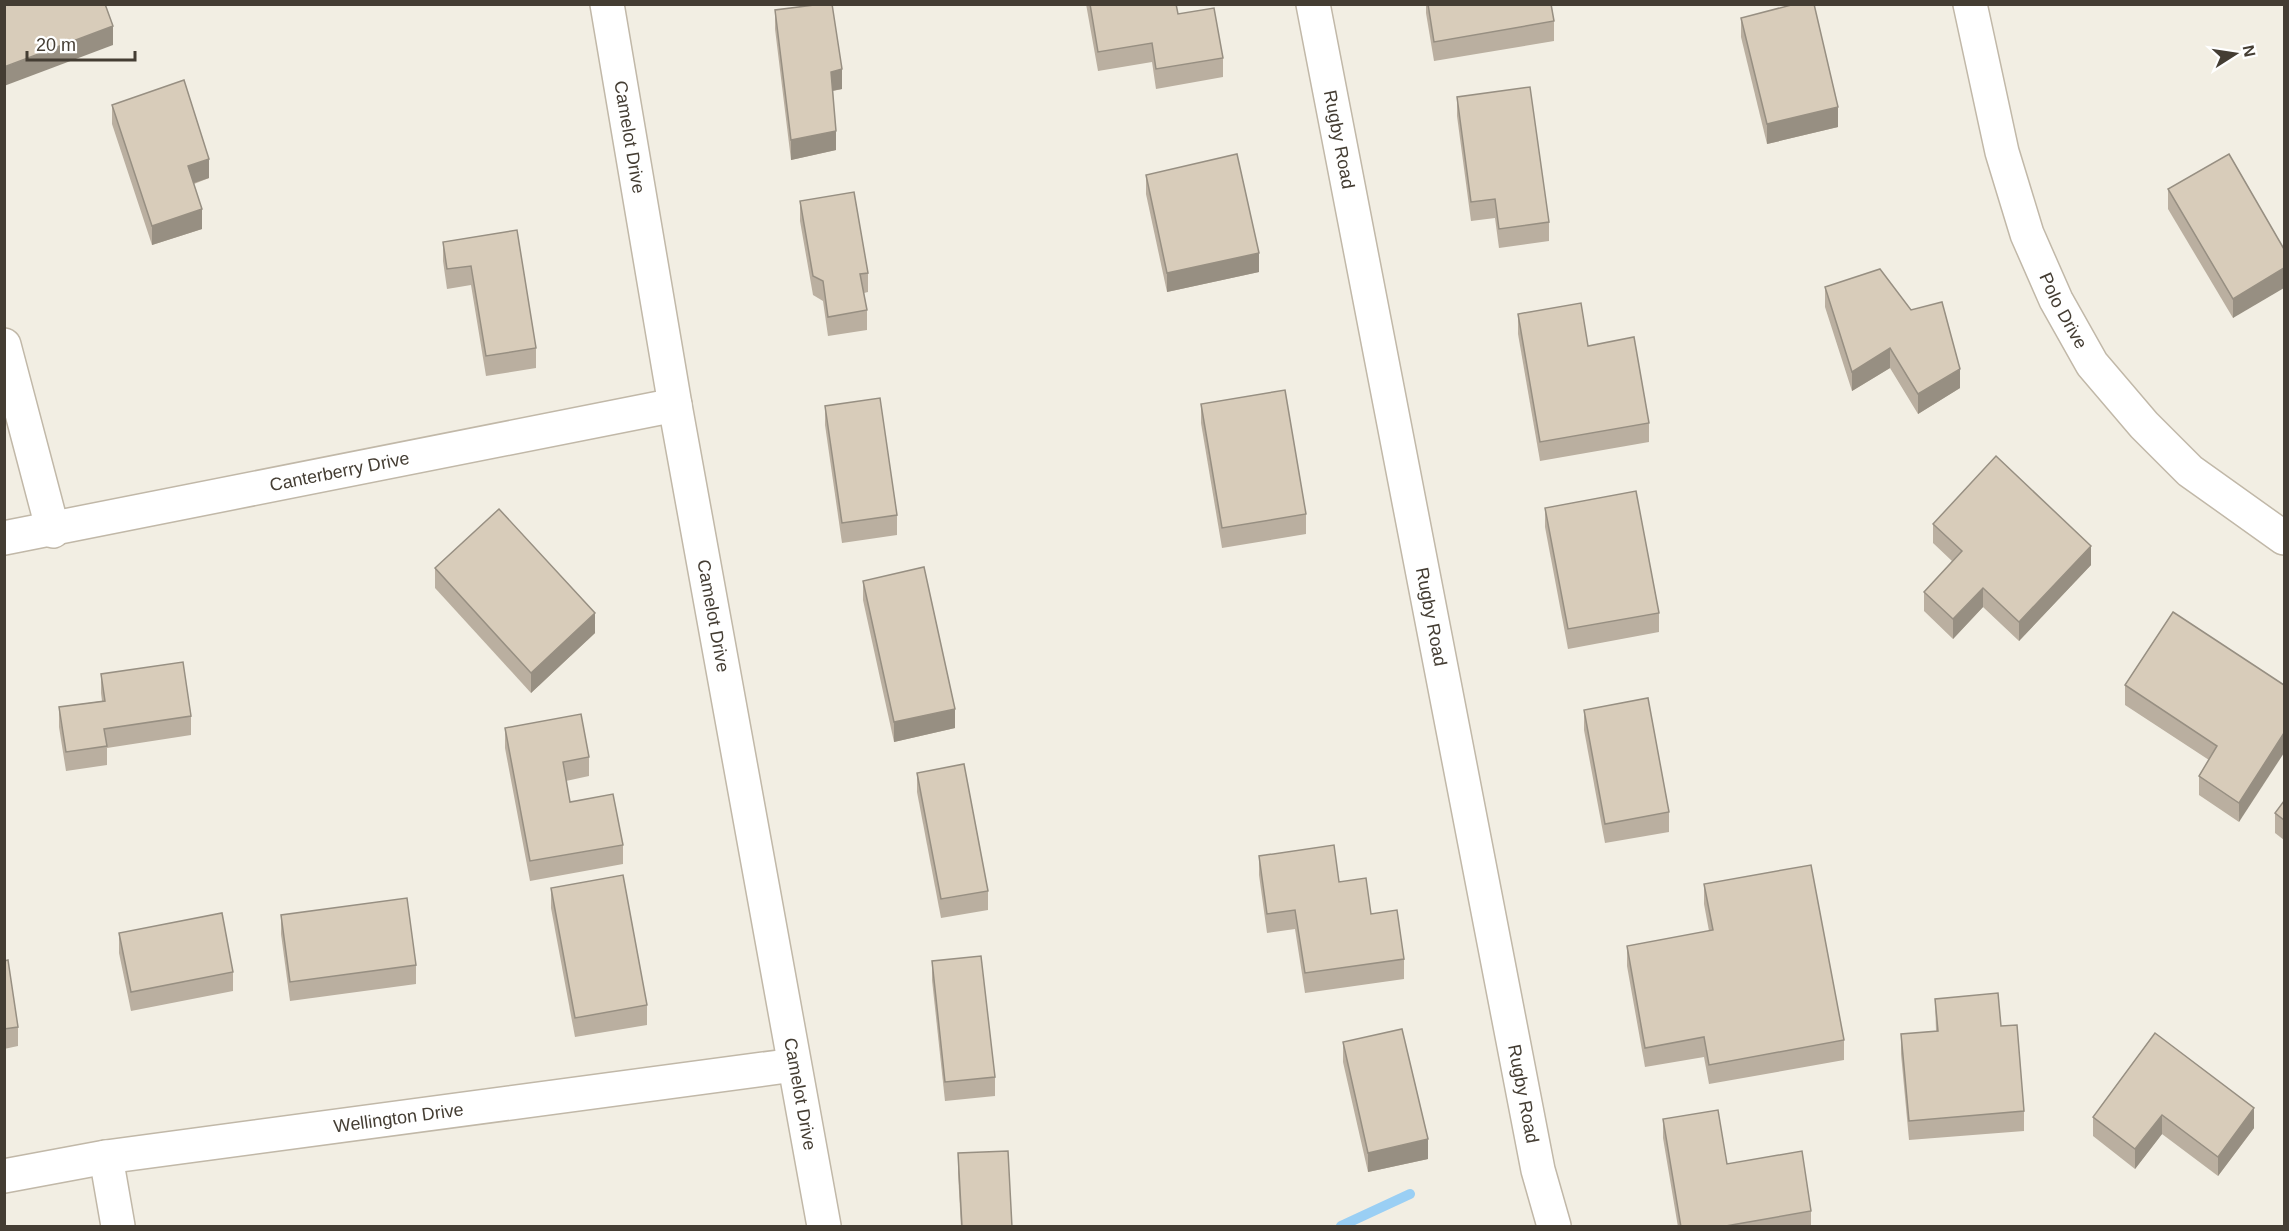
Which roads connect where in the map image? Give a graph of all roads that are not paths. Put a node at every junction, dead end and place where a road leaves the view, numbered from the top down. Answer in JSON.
{"nodes":[{"id":1,"x":607,"y":4,"type":"edge"},
{"id":2,"x":1313,"y":4,"type":"edge"},
{"id":3,"x":1970,"y":4,"type":"edge"},
{"id":4,"x":4,"y":345,"type":"edge"},
{"id":5,"x":675,"y":405,"type":"junction"},
{"id":6,"x":53,"y":531,"type":"junction"},
{"id":7,"x":4,"y":538,"type":"edge"},
{"id":8,"x":2284,"y":538,"type":"edge"},
{"id":9,"x":794,"y":1065,"type":"junction"},
{"id":10,"x":106,"y":1157,"type":"junction"},
{"id":11,"x":4,"y":1176,"type":"edge"},
{"id":12,"x":118,"y":1227,"type":"edge"},
{"id":13,"x":824,"y":1227,"type":"edge"},
{"id":14,"x":1554,"y":1227,"type":"edge"}],
"edges":[{"from":1,"to":5,"type":"street","name":"Camelot Drive"},
{"from":2,"to":14,"type":"street","name":"Rugby Road"},
{"from":3,"to":8,"type":"street","name":"Polo Drive"},
{"from":4,"to":6,"type":"street"},
{"from":5,"to":6,"type":"street","name":"Canterberry Drive"},
{"from":5,"to":9,"type":"street","name":"Camelot Drive"},
{"from":6,"to":7,"type":"street","name":"Canterberry Drive"},
{"from":9,"to":10,"type":"street","name":"Wellington Drive"},
{"from":9,"to":13,"type":"street","name":"Camelot Drive"},
{"from":10,"to":11,"type":"street","name":"Wellington Drive"},
{"from":10,"to":12,"type":"street"}]}
